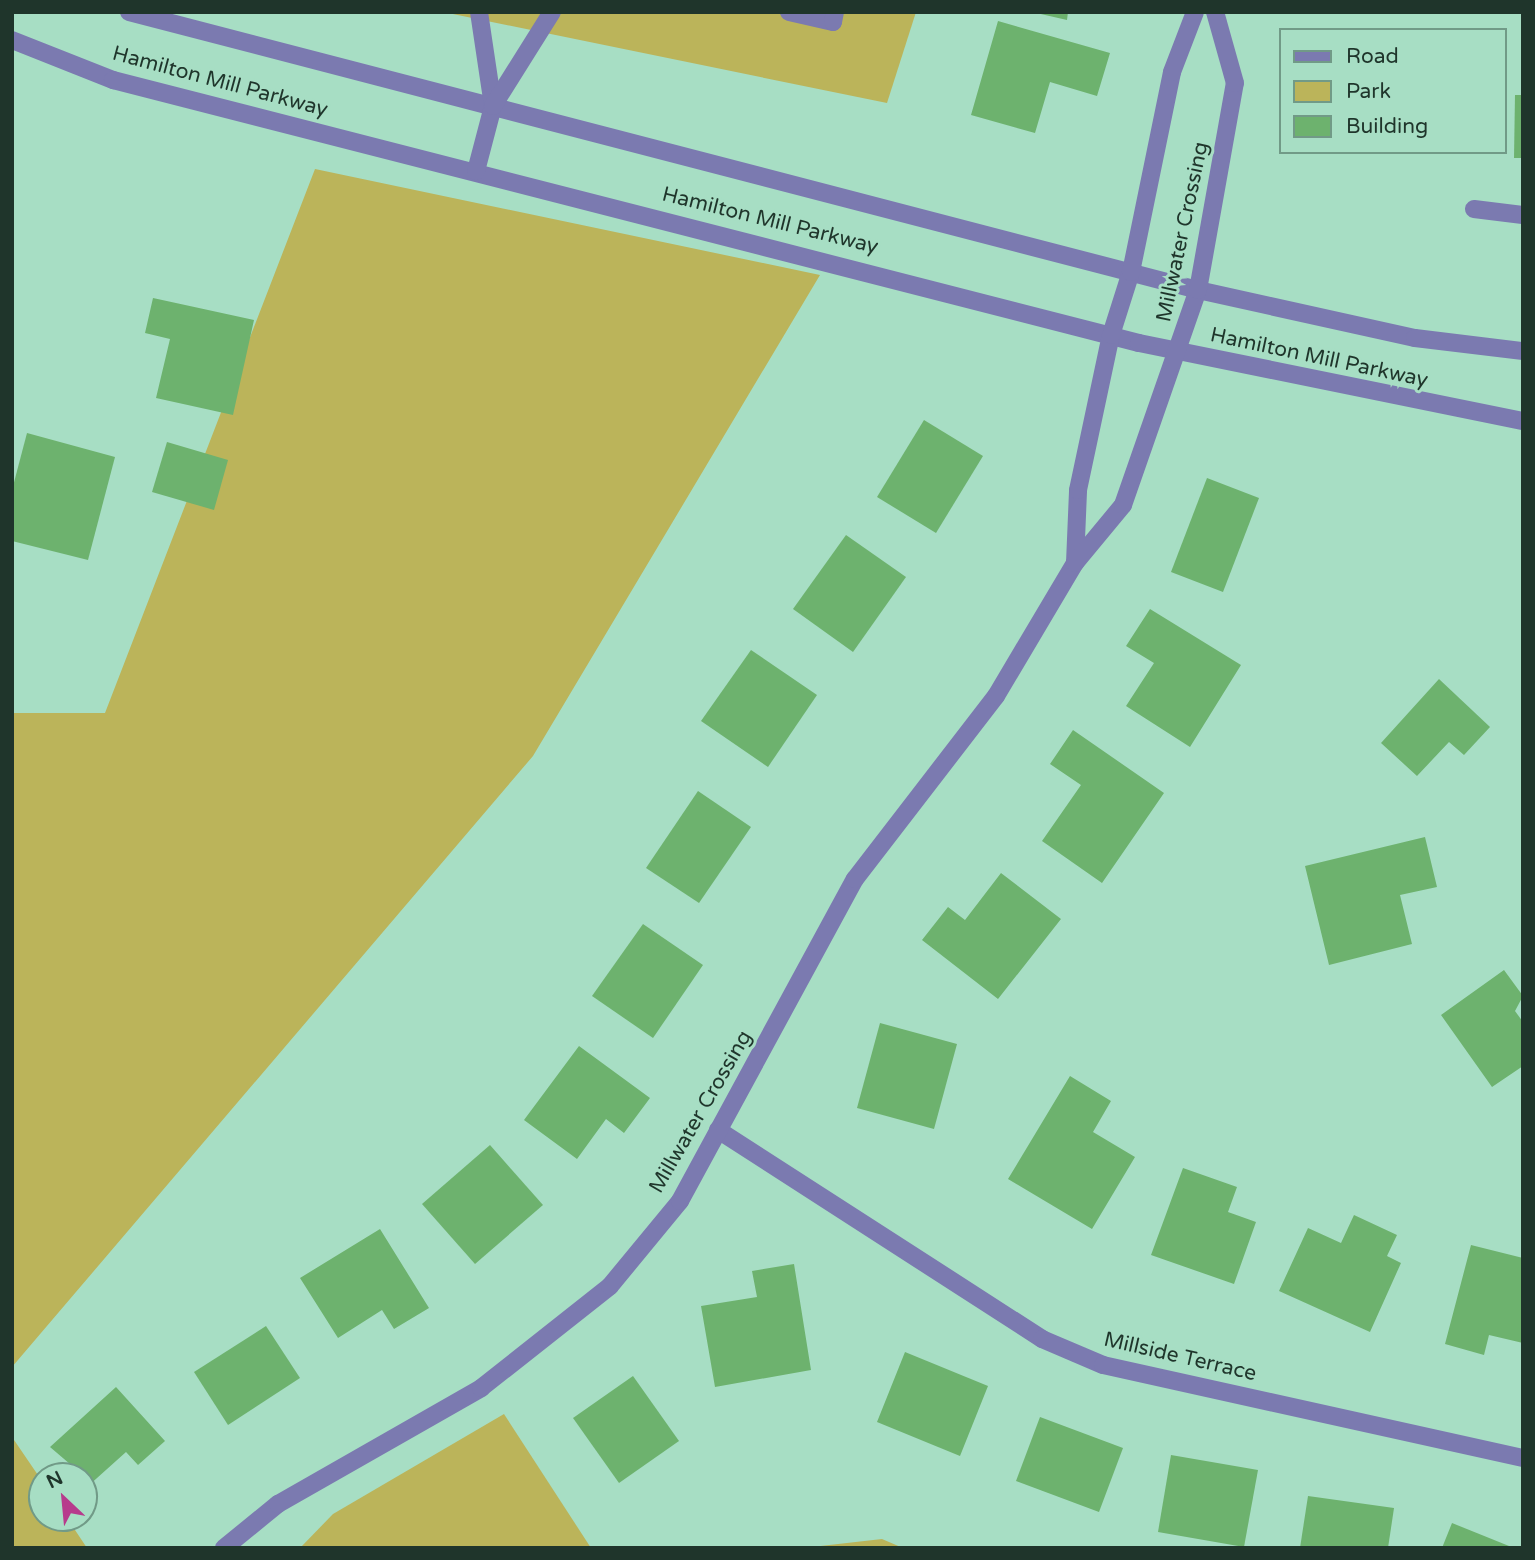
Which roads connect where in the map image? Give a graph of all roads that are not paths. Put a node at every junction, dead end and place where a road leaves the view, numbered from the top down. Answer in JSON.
{"nodes":[{"id":1,"x":129,"y":12,"type":"edge"},
{"id":2,"x":480,"y":12,"type":"edge"},
{"id":3,"x":552,"y":12,"type":"edge"},
{"id":4,"x":789,"y":12,"type":"edge"},
{"id":5,"x":835,"y":12,"type":"edge"},
{"id":6,"x":1195,"y":12,"type":"edge"},
{"id":7,"x":1215,"y":12,"type":"edge"},
{"id":8,"x":12,"y":40,"type":"edge"},
{"id":9,"x":493,"y":106,"type":"junction"},
{"id":10,"x":476,"y":171,"type":"junction"},
{"id":11,"x":1474,"y":209,"type":"dead end"},
{"id":12,"x":1523,"y":215,"type":"edge"},
{"id":13,"x":1131,"y":272,"type":"junction"},
{"id":14,"x":1198,"y":290,"type":"junction"},
{"id":15,"x":1111,"y":335,"type":"junction"},
{"id":16,"x":1523,"y":351,"type":"edge"},
{"id":17,"x":1180,"y":352,"type":"junction"},
{"id":18,"x":1523,"y":421,"type":"edge"},
{"id":19,"x":1075,"y":563,"type":"junction"},
{"id":20,"x":718,"y":1130,"type":"junction"},
{"id":21,"x":1523,"y":1458,"type":"edge"},
{"id":22,"x":224,"y":1548,"type":"edge"}],
"edges":[{"from":1,"to":9,"type":"street","name":"Hamilton Mill Parkway"},
{"from":2,"to":9,"type":"street"},
{"from":3,"to":9,"type":"street"},
{"from":4,"to":5,"type":"street"},
{"from":6,"to":13,"type":"street","name":"Millwater Crossing"},
{"from":7,"to":14,"type":"street","name":"Millwater Crossing"},
{"from":8,"to":10,"type":"street","name":"Hamilton Mill Parkway"},
{"from":9,"to":10,"type":"street"},
{"from":9,"to":13,"type":"street","name":"Hamilton Mill Parkway"},
{"from":10,"to":15,"type":"street","name":"Hamilton Mill Parkway"},
{"from":11,"to":12,"type":"street"},
{"from":13,"to":14,"type":"street","name":"Hamilton Mill Parkway"},
{"from":13,"to":15,"type":"street","name":"Millwater Crossing"},
{"from":14,"to":16,"type":"street","name":"Hamilton Mill Parkway"},
{"from":14,"to":17,"type":"street","name":"Millwater Crossing"},
{"from":15,"to":17,"type":"street","name":"Hamilton Mill Parkway"},
{"from":15,"to":19,"type":"street","name":"Millwater Crossing"},
{"from":17,"to":18,"type":"street","name":"Hamilton Mill Parkway"},
{"from":17,"to":19,"type":"street","name":"Millwater Crossing"},
{"from":19,"to":20,"type":"street","name":"Millwater Crossing"},
{"from":20,"to":21,"type":"street","name":"Millside Terrace"},
{"from":20,"to":22,"type":"street","name":"Millwater Crossing"}]}
